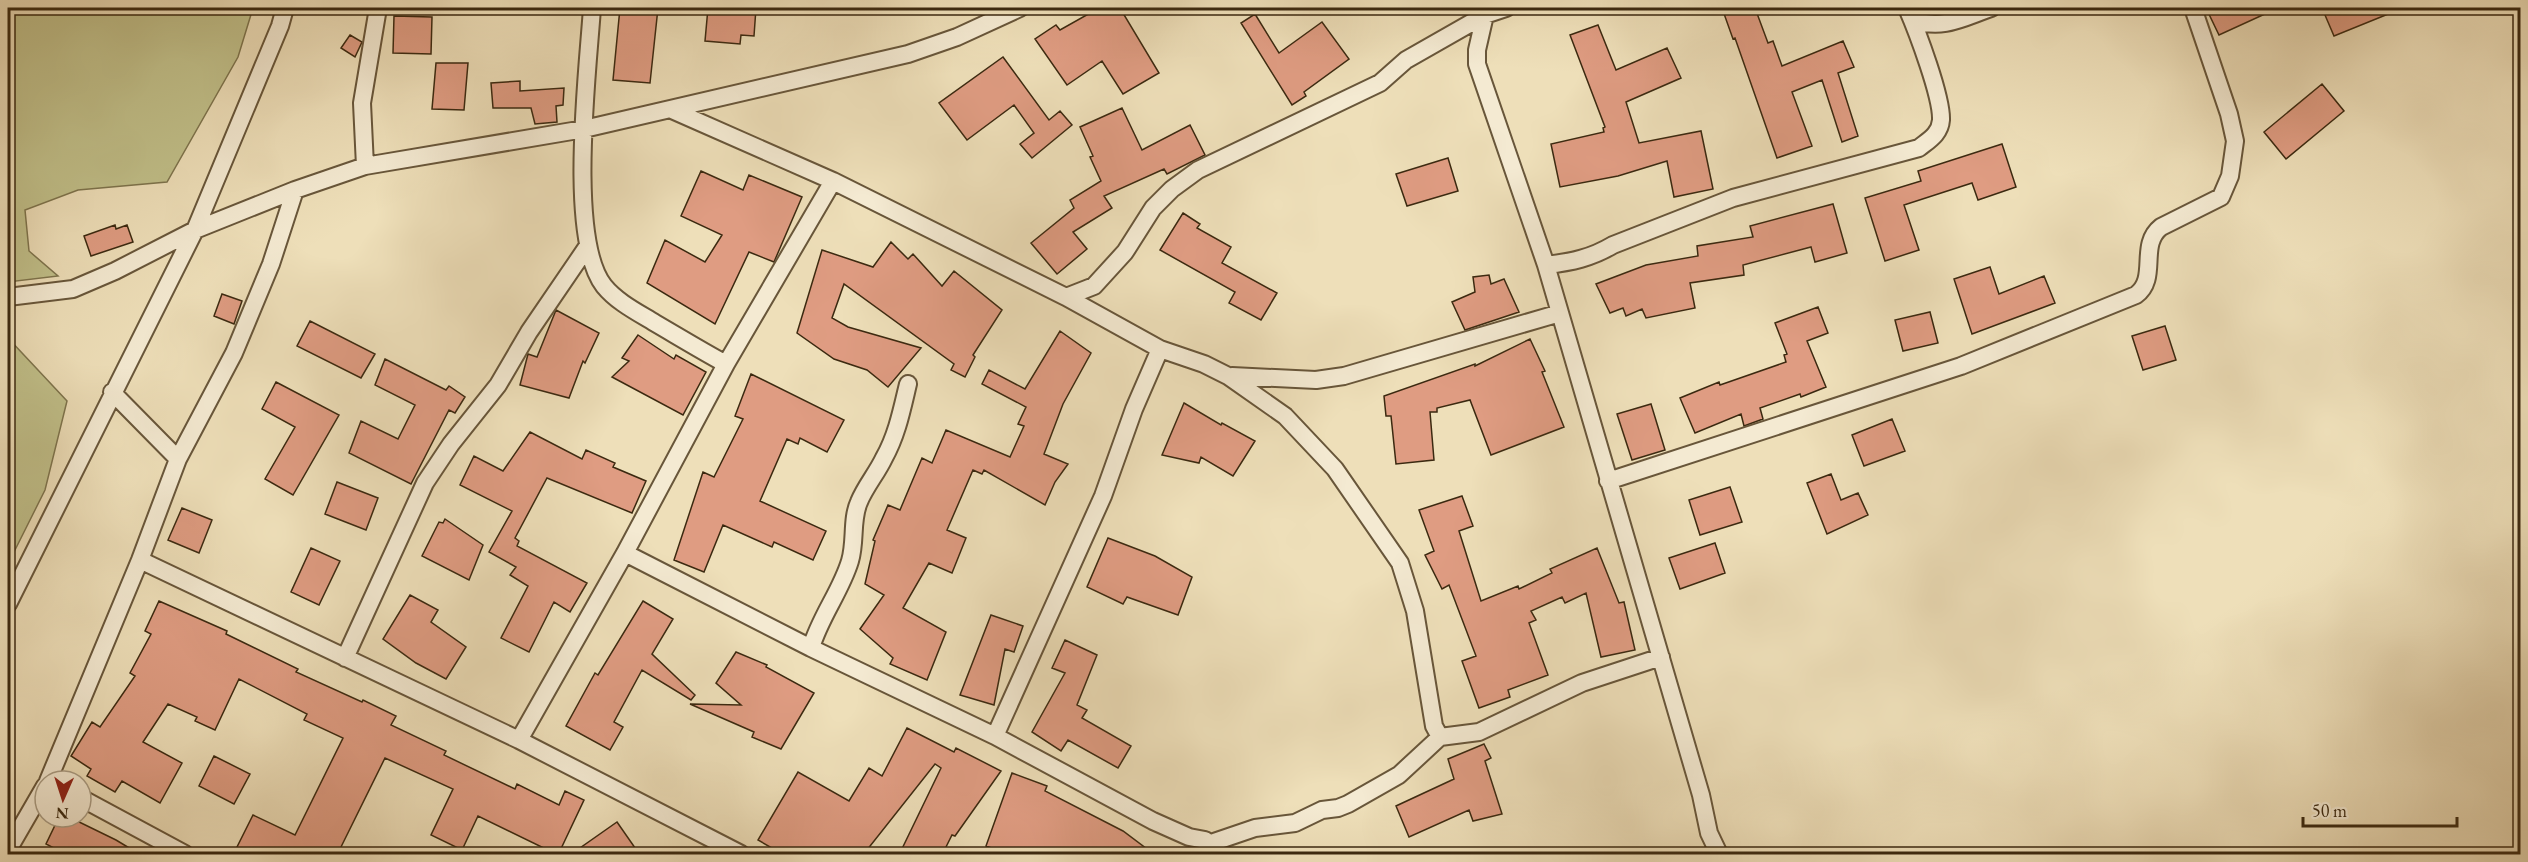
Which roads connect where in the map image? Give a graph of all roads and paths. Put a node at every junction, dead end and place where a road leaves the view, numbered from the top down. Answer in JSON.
{"nodes":[{"id":1,"x":285,"y":8,"type":"edge"},
{"id":2,"x":378,"y":8,"type":"edge"},
{"id":3,"x":592,"y":8,"type":"edge"},
{"id":4,"x":1020,"y":8,"type":"edge"},
{"id":5,"x":1506,"y":8,"type":"edge"},
{"id":6,"x":1992,"y":8,"type":"edge"},
{"id":7,"x":2193,"y":8,"type":"edge"},
{"id":8,"x":1910,"y":14,"type":"edge"},
{"id":9,"x":1485,"y":15,"type":"junction"},
{"id":10,"x":672,"y":110,"type":"junction"},
{"id":11,"x":584,"y":129,"type":"junction"},
{"id":12,"x":364,"y":166,"type":"junction"},
{"id":13,"x":833,"y":181,"type":"junction"},
{"id":14,"x":295,"y":190,"type":"junction"},
{"id":15,"x":195,"y":230,"type":"junction"},
{"id":16,"x":587,"y":247,"type":"junction"},
{"id":17,"x":1546,"y":265,"type":"junction"},
{"id":18,"x":8,"y":297,"type":"edge"},
{"id":19,"x":1066,"y":297,"type":"junction"},
{"id":20,"x":1560,"y":313,"type":"junction"},
{"id":21,"x":1160,"y":349,"type":"junction"},
{"id":22,"x":726,"y":364,"type":"junction"},
{"id":23,"x":1228,"y":376,"type":"junction"},
{"id":24,"x":908,"y":384,"type":"dead end"},
{"id":25,"x":112,"y":392,"type":"junction"},
{"id":26,"x":178,"y":459,"type":"junction"},
{"id":27,"x":1608,"y":481,"type":"junction"},
{"id":28,"x":625,"y":553,"type":"junction"},
{"id":29,"x":140,"y":560,"type":"junction"},
{"id":30,"x":8,"y":604,"type":"edge"},
{"id":31,"x":811,"y":648,"type":"junction"},
{"id":32,"x":1661,"y":657,"type":"junction"},
{"id":33,"x":345,"y":658,"type":"junction"},
{"id":34,"x":995,"y":736,"type":"junction"},
{"id":35,"x":1440,"y":737,"type":"junction"},
{"id":36,"x":519,"y":740,"type":"junction"},
{"id":37,"x":54,"y":769,"type":"edge"},
{"id":38,"x":93,"y":805,"type":"edge"},
{"id":39,"x":33,"y":807,"type":"edge"},
{"id":40,"x":1210,"y":849,"type":"edge"},
{"id":41,"x":8,"y":850,"type":"edge"},
{"id":42,"x":718,"y":850,"type":"edge"},
{"id":43,"x":185,"y":855,"type":"edge"},
{"id":44,"x":741,"y":855,"type":"edge"},
{"id":45,"x":1719,"y":855,"type":"edge"}],
"edges":[{"from":1,"to":15,"type":"street"},
{"from":2,"to":12,"type":"street"},
{"from":3,"to":11,"type":"street"},
{"from":4,"to":10,"type":"street"},
{"from":5,"to":9,"type":"street"},
{"from":6,"to":8,"type":"street"},
{"from":7,"to":27,"type":"street"},
{"from":8,"to":17,"type":"street"},
{"from":9,"to":17,"type":"street"},
{"from":9,"to":19,"type":"street"},
{"from":10,"to":11,"type":"street"},
{"from":10,"to":13,"type":"street"},
{"from":11,"to":12,"type":"street"},
{"from":11,"to":16,"type":"street"},
{"from":12,"to":14,"type":"street"},
{"from":13,"to":19,"type":"street"},
{"from":13,"to":22,"type":"street"},
{"from":14,"to":15,"type":"street"},
{"from":14,"to":26,"type":"street"},
{"from":15,"to":18,"type":"street"},
{"from":15,"to":25,"type":"street"},
{"from":16,"to":22,"type":"street"},
{"from":16,"to":33,"type":"street"},
{"from":17,"to":20,"type":"street"},
{"from":19,"to":21,"type":"street"},
{"from":20,"to":23,"type":"street"},
{"from":20,"to":27,"type":"street"},
{"from":21,"to":23,"type":"street"},
{"from":21,"to":34,"type":"street"},
{"from":22,"to":28,"type":"street"},
{"from":23,"to":35,"type":"street"},
{"from":24,"to":31,"type":"street"},
{"from":25,"to":26,"type":"street"},
{"from":25,"to":30,"type":"street"},
{"from":26,"to":29,"type":"street"},
{"from":27,"to":32,"type":"street"},
{"from":28,"to":31,"type":"street"},
{"from":28,"to":36,"type":"street"},
{"from":29,"to":33,"type":"street"},
{"from":29,"to":37,"type":"street"},
{"from":31,"to":34,"type":"street"},
{"from":32,"to":35,"type":"street"},
{"from":32,"to":45,"type":"street"},
{"from":33,"to":36,"type":"street"},
{"from":34,"to":40,"type":"street"},
{"from":35,"to":40,"type":"street"},
{"from":36,"to":42,"type":"street"},
{"from":38,"to":43,"type":"street"},
{"from":39,"to":41,"type":"street"},
{"from":42,"to":44,"type":"street"}]}
